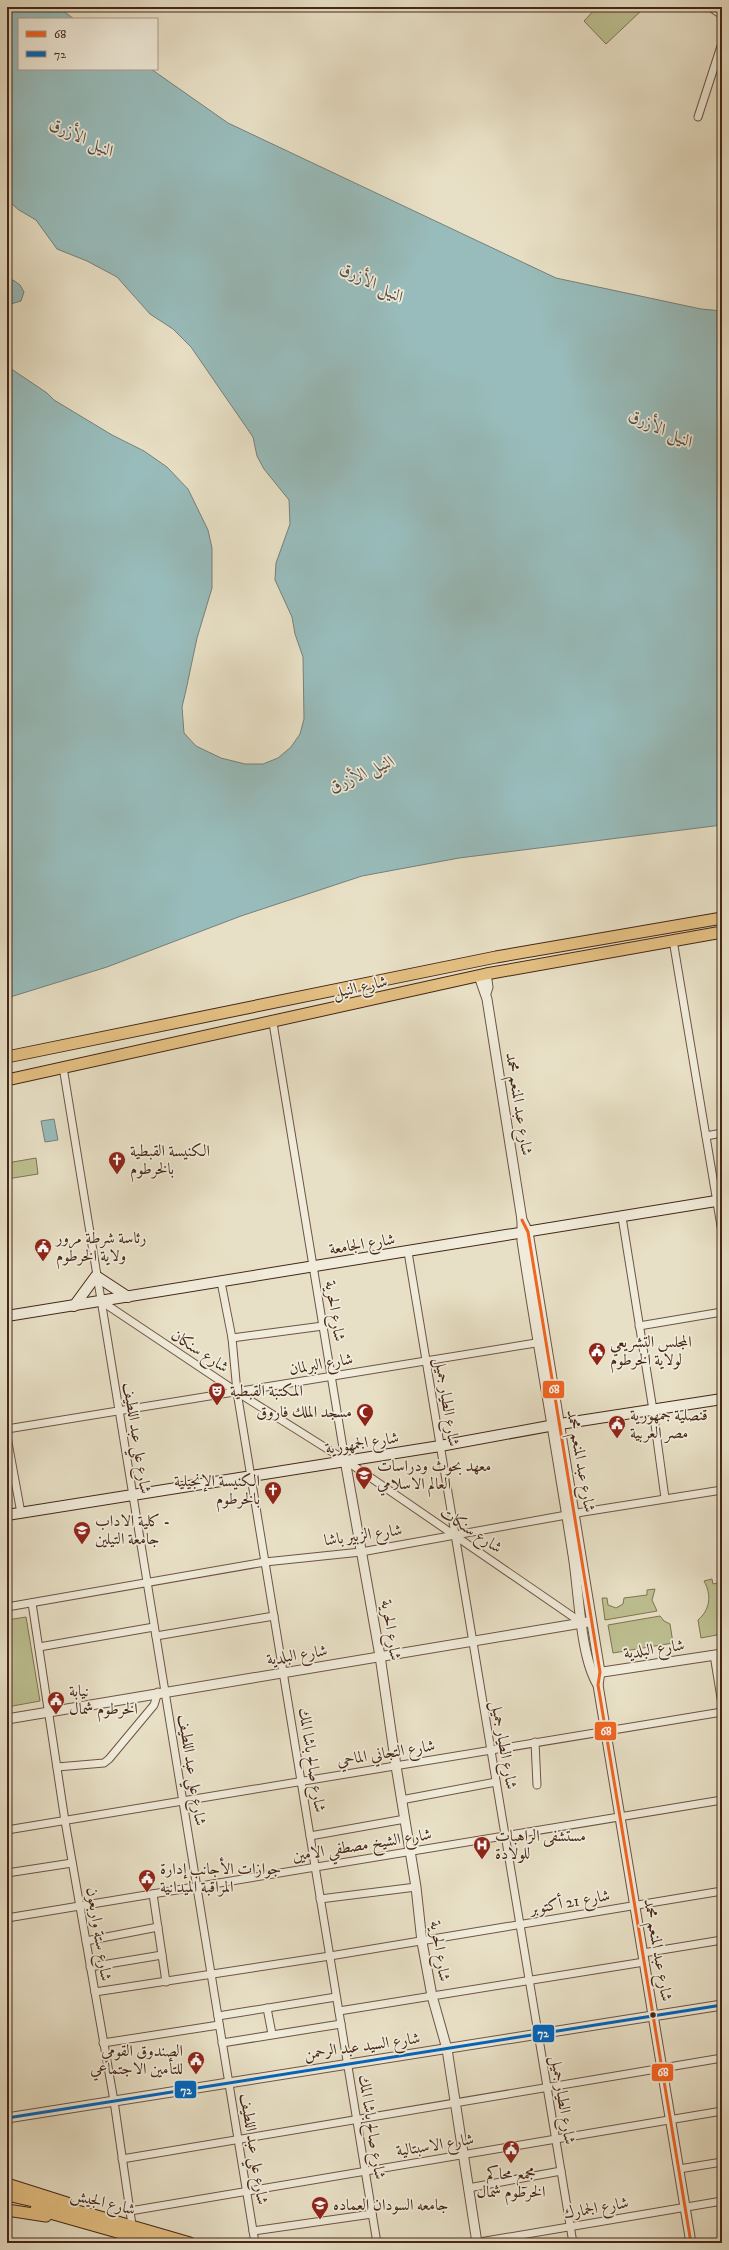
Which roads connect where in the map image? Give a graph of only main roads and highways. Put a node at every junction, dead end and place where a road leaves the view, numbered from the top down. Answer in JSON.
{"nodes":[{"id":1,"x":722,"y":918,"type":"edge"},
{"id":2,"x":722,"y":932,"type":"edge"},
{"id":3,"x":567,"y":944,"type":"junction"},
{"id":4,"x":565,"y":959,"type":"junction"},
{"id":5,"x":7,"y":1058,"type":"edge"},
{"id":6,"x":7,"y":1080,"type":"edge"},
{"id":7,"x":720,"y":1201,"type":"edge"},
{"id":8,"x":128,"y":1297,"type":"junction"},
{"id":9,"x":74,"y":1306,"type":"junction"},
{"id":10,"x":7,"y":1316,"type":"edge"},
{"id":11,"x":722,"y":1399,"type":"edge"},
{"id":12,"x":7,"y":1515,"type":"edge"},
{"id":13,"x":7,"y":2184,"type":"edge"},
{"id":14,"x":7,"y":2194,"type":"edge"},
{"id":15,"x":7,"y":2201,"type":"edge"},
{"id":16,"x":7,"y":2210,"type":"edge"},
{"id":17,"x":90,"y":2214,"type":"junction"},
{"id":18,"x":62,"y":2216,"type":"junction"},
{"id":19,"x":156,"y":2243,"type":"edge"},
{"id":20,"x":190,"y":2243,"type":"edge"}],
"edges":[{"from":1,"to":3,"type":"main road","name":"شارع النيل"},
{"from":2,"to":4,"type":"main road","name":"شارع النيل"},
{"from":3,"to":4,"type":"main road"},
{"from":3,"to":5,"type":"main road","name":"شارع النيل"},
{"from":4,"to":6,"type":"main road","name":"شارع النيل"},
{"from":7,"to":8,"type":"main road","name":"شارع الجامعة"},
{"from":8,"to":9,"type":"main road","name":"شارع الجامعة"},
{"from":8,"to":9,"type":"main road"},
{"from":9,"to":10,"type":"main road","name":"شارع الجامعة"},
{"from":11,"to":12,"type":"main road","name":"شارع الجمهورية"},
{"from":13,"to":17,"type":"main road"},
{"from":14,"to":17,"type":"main road","name":"شارع الجيش"},
{"from":15,"to":18,"type":"main road","name":"شارع الجيش"},
{"from":16,"to":18,"type":"main road"},
{"from":17,"to":20,"type":"main road","name":"شارع الجيش"},
{"from":18,"to":19,"type":"main road","name":"شارع الجيش"}]}
